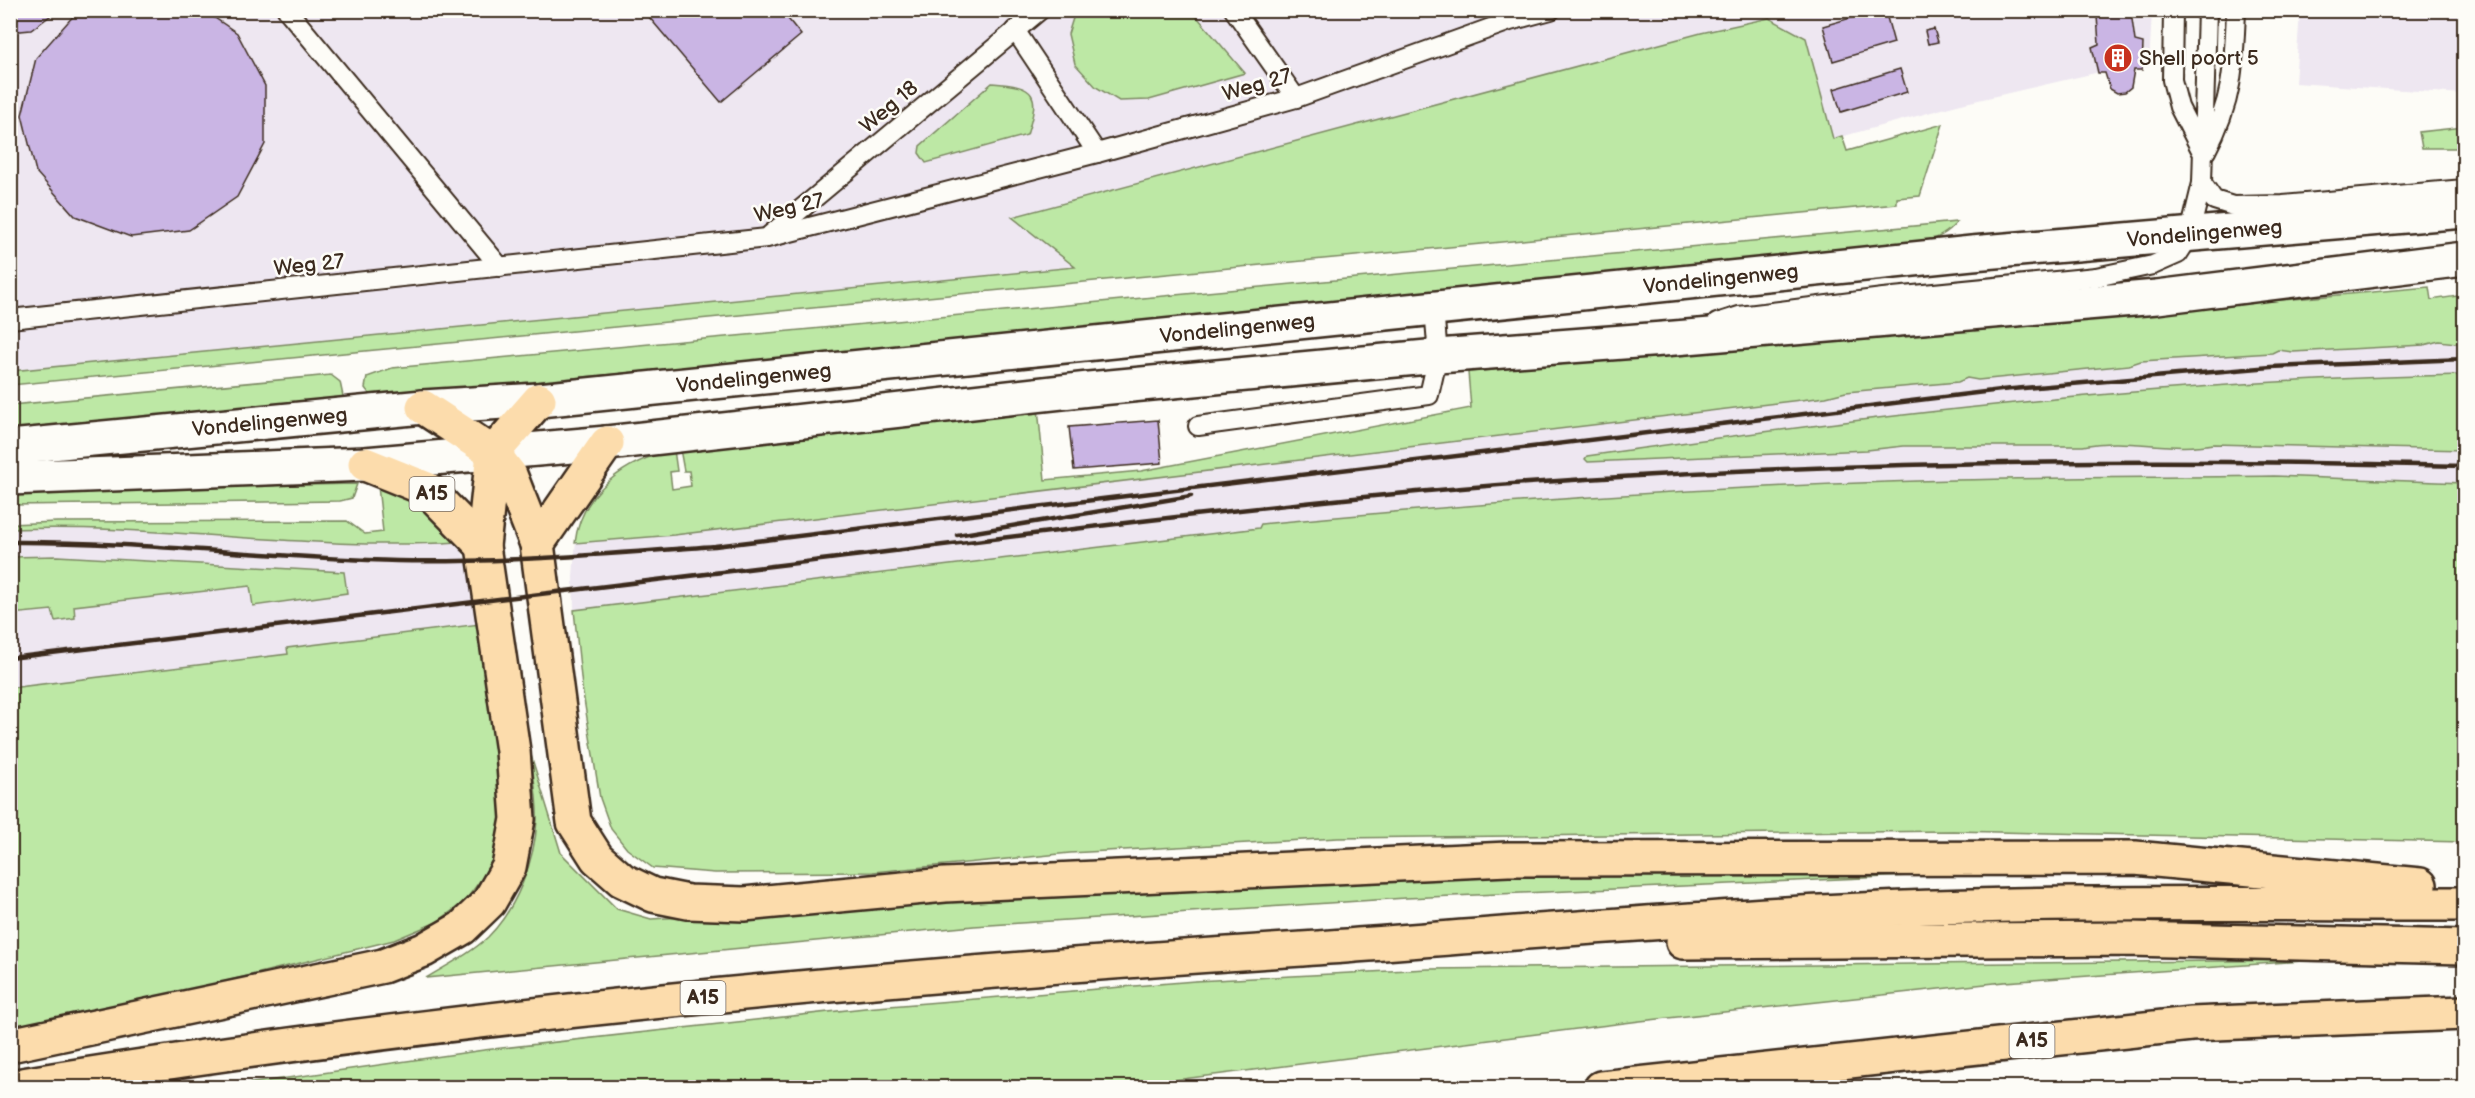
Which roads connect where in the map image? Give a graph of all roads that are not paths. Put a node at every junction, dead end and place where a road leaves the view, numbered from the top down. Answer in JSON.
{"nodes":[{"id":1,"x":286,"y":10,"type":"edge"},
{"id":2,"x":1040,"y":10,"type":"edge"},
{"id":3,"x":1234,"y":10,"type":"edge"},
{"id":4,"x":1551,"y":10,"type":"edge"},
{"id":5,"x":2173,"y":10,"type":"edge"},
{"id":6,"x":2208,"y":10,"type":"edge"},
{"id":7,"x":2236,"y":10,"type":"edge"},
{"id":8,"x":1506,"y":16,"type":"edge"},
{"id":9,"x":1015,"y":30,"type":"junction"},
{"id":10,"x":1296,"y":98,"type":"junction"},
{"id":11,"x":1097,"y":153,"type":"junction"},
{"id":12,"x":2203,"y":155,"type":"junction"},
{"id":13,"x":2202,"y":183,"type":"junction"},
{"id":14,"x":2464,"y":189,"type":"edge"},
{"id":15,"x":2464,"y":211,"type":"edge"},
{"id":16,"x":2190,"y":237,"type":"junction"},
{"id":17,"x":766,"y":238,"type":"junction"},
{"id":18,"x":2464,"y":259,"type":"edge"},
{"id":19,"x":500,"y":267,"type":"junction"},
{"id":20,"x":1434,"y":308,"type":"junction"},
{"id":21,"x":10,"y":319,"type":"edge"},
{"id":22,"x":1663,"y":339,"type":"junction"},
{"id":23,"x":1438,"y":356,"type":"junction"},
{"id":24,"x":539,"y":400,"type":"junction"},
{"id":25,"x":423,"y":407,"type":"junction"},
{"id":26,"x":1198,"y":426,"type":"dead end"},
{"id":27,"x":607,"y":443,"type":"junction"},
{"id":28,"x":10,"y":447,"type":"edge"},
{"id":29,"x":493,"y":453,"type":"junction"},
{"id":30,"x":365,"y":464,"type":"junction"},
{"id":31,"x":10,"y":478,"type":"edge"},
{"id":32,"x":537,"y":544,"type":"junction"},
{"id":33,"x":483,"y":546,"type":"junction"},
{"id":34,"x":2464,"y":890,"type":"edge"},
{"id":35,"x":2464,"y":904,"type":"edge"},
{"id":36,"x":1399,"y":942,"type":"junction"},
{"id":37,"x":2464,"y":947,"type":"edge"},
{"id":38,"x":2464,"y":1013,"type":"edge"},
{"id":39,"x":10,"y":1045,"type":"edge"},
{"id":40,"x":10,"y":1086,"type":"edge"},
{"id":41,"x":1601,"y":1088,"type":"edge"}],
"edges":[{"from":1,"to":19,"type":"lane"},
{"from":2,"to":9,"type":"lane","name":"Weg 18"},
{"from":3,"to":10,"type":"lane"},
{"from":4,"to":8,"type":"lane","name":"Weg 27"},
{"from":5,"to":12,"type":"lane"},
{"from":6,"to":12,"type":"lane"},
{"from":7,"to":12,"type":"lane"},
{"from":8,"to":10,"type":"lane","name":"Weg 27"},
{"from":9,"to":11,"type":"lane"},
{"from":9,"to":17,"type":"lane","name":"Weg 18"},
{"from":10,"to":11,"type":"lane","name":"Weg 27"},
{"from":11,"to":17,"type":"lane","name":"Weg 27"},
{"from":12,"to":13,"type":"lane"},
{"from":13,"to":14,"type":"lane"},
{"from":13,"to":16,"type":"lane"},
{"from":15,"to":16,"type":"street","name":"Vondelingenweg"},
{"from":16,"to":20,"type":"street","name":"Vondelingenweg"},
{"from":16,"to":22,"type":"lane"},
{"from":17,"to":19,"type":"lane","name":"Weg 27"},
{"from":18,"to":22,"type":"street","name":"Vondelingenweg"},
{"from":19,"to":21,"type":"lane","name":"Weg 27"},
{"from":20,"to":23,"type":"lane"},
{"from":20,"to":24,"type":"street","name":"Vondelingenweg"},
{"from":22,"to":23,"type":"street","name":"Vondelingenweg"},
{"from":23,"to":26,"type":"lane"},
{"from":23,"to":27,"type":"street","name":"Vondelingenweg"},
{"from":24,"to":25,"type":"street","name":"Vondelingenweg"},
{"from":24,"to":29,"type":"highway"},
{"from":25,"to":28,"type":"street","name":"Vondelingenweg"},
{"from":25,"to":29,"type":"highway"},
{"from":27,"to":29,"type":"street","name":"Vondelingenweg"},
{"from":27,"to":32,"type":"highway"},
{"from":29,"to":30,"type":"street","name":"Vondelingenweg"},
{"from":29,"to":32,"type":"highway"},
{"from":29,"to":33,"type":"highway"},
{"from":30,"to":31,"type":"street","name":"Vondelingenweg"},
{"from":30,"to":33,"type":"highway","number":"A15"},
{"from":32,"to":34,"type":"highway"},
{"from":33,"to":39,"type":"highway"},
{"from":35,"to":36,"type":"highway","number":"A15"},
{"from":36,"to":37,"type":"highway","number":"A15"},
{"from":36,"to":40,"type":"highway","number":"A15"},
{"from":38,"to":41,"type":"highway","number":"A15"}]}
